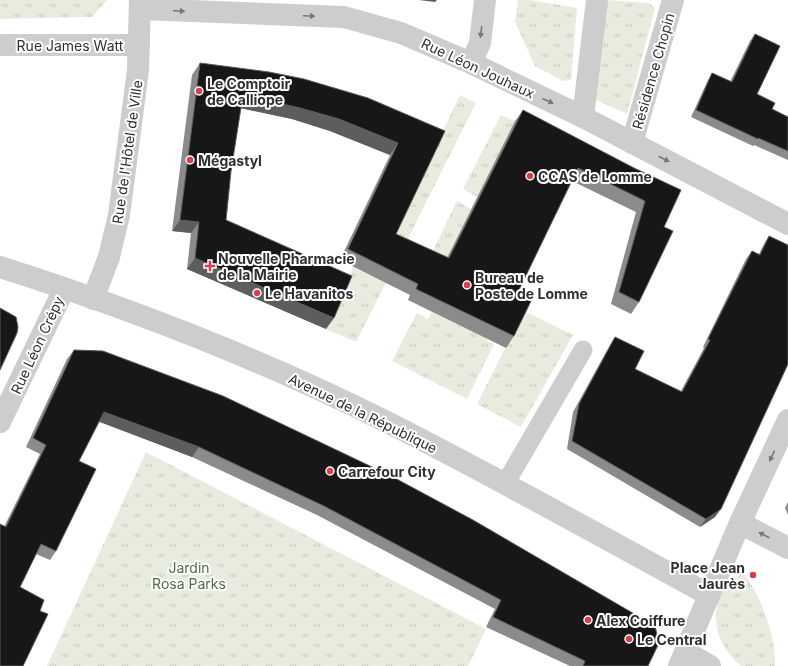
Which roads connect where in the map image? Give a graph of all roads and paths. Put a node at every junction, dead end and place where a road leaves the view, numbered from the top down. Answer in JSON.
{"nodes":[{"id":1,"x":485,"y":0,"type":"edge"},
{"id":2,"x":597,"y":0,"type":"edge"},
{"id":3,"x":673,"y":0,"type":"edge"},
{"id":4,"x":140,"y":5,"type":"edge"},
{"id":5,"x":0,"y":45,"type":"edge"},
{"id":6,"x":139,"y":45,"type":"junction"},
{"id":7,"x":471,"y":63,"type":"junction"},
{"id":8,"x":583,"y":117,"type":"junction"},
{"id":9,"x":632,"y":143,"type":"junction"},
{"id":10,"x":788,"y":224,"type":"edge"},
{"id":11,"x":0,"y":267,"type":"edge"},
{"id":12,"x":64,"y":289,"type":"junction"},
{"id":13,"x":93,"y":299,"type":"junction"},
{"id":14,"x":583,"y":350,"type":"dead end"},
{"id":15,"x":788,"y":420,"type":"edge"},
{"id":16,"x":0,"y":422,"type":"edge"},
{"id":17,"x":505,"y":484,"type":"junction"},
{"id":18,"x":740,"y":523,"type":"junction"},
{"id":19,"x":788,"y":548,"type":"edge"},
{"id":20,"x":709,"y":595,"type":"junction"},
{"id":21,"x":682,"y":659,"type":"edge"},
{"id":22,"x":710,"y":666,"type":"edge"}],
"edges":[{"from":1,"to":7,"type":"street","one_way":true},
{"from":2,"to":8,"type":"street"},
{"from":3,"to":9,"type":"street","name":"Résidence Chopin"},
{"from":4,"to":6,"type":"street","name":"Rue de l'Hôtel de Ville"},
{"from":4,"to":7,"type":"street","name":"Rue Léon Jouhaux","one_way":true},
{"from":5,"to":6,"type":"street","name":"Rue James Watt"},
{"from":6,"to":13,"type":"street","name":"Rue de l'Hôtel de Ville"},
{"from":7,"to":8,"type":"street","name":"Rue Léon Jouhaux","one_way":true},
{"from":8,"to":9,"type":"street","name":"Rue Léon Jouhaux"},
{"from":9,"to":10,"type":"street","name":"Rue Léon Jouhaux","one_way":true},
{"from":11,"to":12,"type":"street","name":"Avenue de la République"},
{"from":12,"to":13,"type":"street","name":"Avenue de la République"},
{"from":12,"to":16,"type":"street","name":"Rue Léon Crépy"},
{"from":13,"to":17,"type":"street","name":"Avenue de la République"},
{"from":14,"to":17,"type":"lane"},
{"from":15,"to":18,"type":"street","one_way":true},
{"from":17,"to":20,"type":"street","name":"Avenue de la République"},
{"from":19,"to":18,"type":"street","one_way":true},
{"from":18,"to":20,"type":"street"},
{"from":20,"to":21,"type":"street"},
{"from":21,"to":22,"type":"street"}]}
